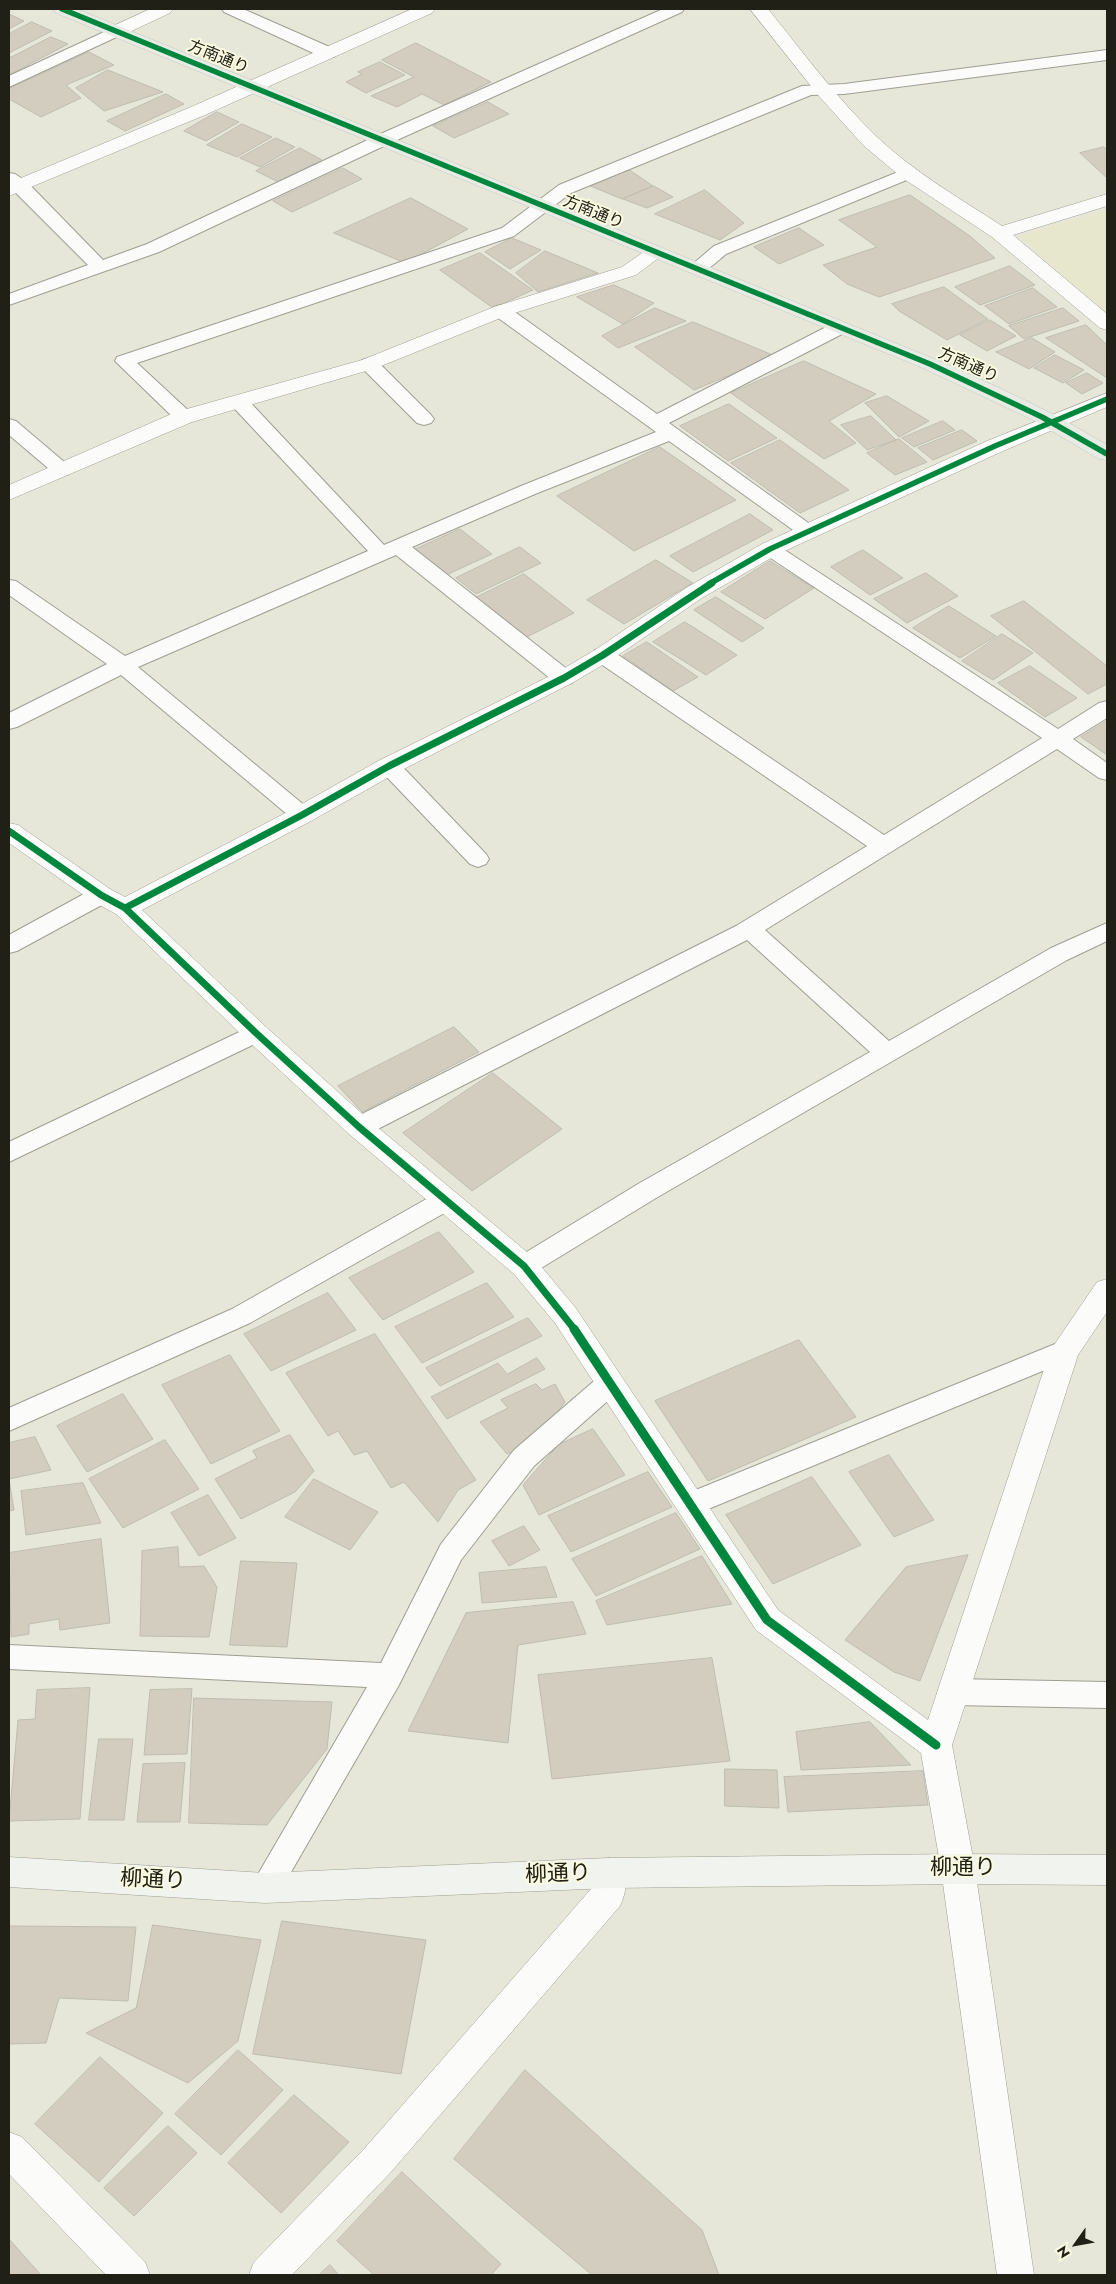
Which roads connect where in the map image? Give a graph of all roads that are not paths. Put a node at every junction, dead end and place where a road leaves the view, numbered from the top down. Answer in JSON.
{"nodes":[{"id":1,"x":62,"y":9,"type":"edge"},
{"id":2,"x":164,"y":9,"type":"edge"},
{"id":3,"x":230,"y":9,"type":"edge"},
{"id":4,"x":426,"y":9,"type":"edge"},
{"id":5,"x":676,"y":9,"type":"edge"},
{"id":6,"x":759,"y":9,"type":"edge"},
{"id":7,"x":117,"y":31,"type":"junction"},
{"id":8,"x":328,"y":53,"type":"junction"},
{"id":9,"x":1107,"y":55,"type":"edge"},
{"id":10,"x":9,"y":82,"type":"edge"},
{"id":11,"x":253,"y":88,"type":"junction"},
{"id":12,"x":825,"y":90,"type":"junction"},
{"id":13,"x":382,"y":140,"type":"junction"},
{"id":14,"x":908,"y":173,"type":"junction"},
{"id":15,"x":13,"y":185,"type":"edge"},
{"id":16,"x":1107,"y":200,"type":"edge"},
{"id":17,"x":542,"y":206,"type":"junction"},
{"id":18,"x":1000,"y":233,"type":"junction"},
{"id":19,"x":655,"y":253,"type":"junction"},
{"id":20,"x":100,"y":267,"type":"junction"},
{"id":21,"x":697,"y":268,"type":"junction"},
{"id":22,"x":9,"y":300,"type":"edge"},
{"id":23,"x":501,"y":311,"type":"junction"},
{"id":24,"x":1107,"y":324,"type":"edge"},
{"id":25,"x":839,"y":328,"type":"junction"},
{"id":26,"x":369,"y":364,"type":"junction"},
{"id":27,"x":1107,"y":399,"type":"edge"},
{"id":28,"x":240,"y":403,"type":"junction"},
{"id":29,"x":184,"y":417,"type":"junction"},
{"id":30,"x":424,"y":419,"type":"dead end"},
{"id":31,"x":1053,"y":421,"type":"junction"},
{"id":32,"x":9,"y":425,"type":"edge"},
{"id":33,"x":664,"y":428,"type":"junction"},
{"id":34,"x":1107,"y":454,"type":"edge"},
{"id":35,"x":62,"y":470,"type":"junction"},
{"id":36,"x":9,"y":494,"type":"edge"},
{"id":37,"x":807,"y":530,"type":"junction"},
{"id":38,"x":770,"y":549,"type":"junction"},
{"id":39,"x":391,"y":550,"type":"junction"},
{"id":40,"x":9,"y":586,"type":"edge"},
{"id":41,"x":603,"y":654,"type":"junction"},
{"id":42,"x":123,"y":665,"type":"junction"},
{"id":43,"x":564,"y":678,"type":"junction"},
{"id":44,"x":1107,"y":708,"type":"edge"},
{"id":45,"x":9,"y":722,"type":"edge"},
{"id":46,"x":1058,"y":738,"type":"junction"},
{"id":47,"x":389,"y":766,"type":"junction"},
{"id":48,"x":1107,"y":773,"type":"edge"},
{"id":49,"x":302,"y":815,"type":"junction"},
{"id":50,"x":9,"y":830,"type":"edge"},
{"id":51,"x":884,"y":846,"type":"junction"},
{"id":52,"x":478,"y":859,"type":"dead end"},
{"id":53,"x":113,"y":901,"type":"junction"},
{"id":54,"x":749,"y":928,"type":"junction"},
{"id":55,"x":1107,"y":931,"type":"edge"},
{"id":56,"x":9,"y":945,"type":"edge"},
{"id":57,"x":256,"y":1033,"type":"junction"},
{"id":58,"x":887,"y":1053,"type":"junction"},
{"id":59,"x":359,"y":1127,"type":"junction"},
{"id":60,"x":9,"y":1152,"type":"edge"},
{"id":61,"x":446,"y":1200,"type":"junction"},
{"id":62,"x":524,"y":1266,"type":"junction"},
{"id":63,"x":1107,"y":1290,"type":"edge"},
{"id":64,"x":1065,"y":1351,"type":"junction"},
{"id":65,"x":610,"y":1383,"type":"junction"},
{"id":66,"x":9,"y":1420,"type":"edge"},
{"id":67,"x":691,"y":1504,"type":"junction"},
{"id":68,"x":9,"y":1657,"type":"edge"},
{"id":69,"x":389,"y":1676,"type":"junction"},
{"id":70,"x":953,"y":1692,"type":"junction"},
{"id":71,"x":1107,"y":1695,"type":"edge"},
{"id":72,"x":936,"y":1745,"type":"junction"},
{"id":73,"x":958,"y":1869,"type":"junction"},
{"id":74,"x":1107,"y":1870,"type":"edge"},
{"id":75,"x":9,"y":1872,"type":"edge"},
{"id":76,"x":609,"y":1873,"type":"junction"},
{"id":77,"x":265,"y":1888,"type":"junction"},
{"id":78,"x":9,"y":2148,"type":"edge"},
{"id":79,"x":132,"y":2275,"type":"edge"},
{"id":80,"x":267,"y":2275,"type":"edge"},
{"id":81,"x":1015,"y":2275,"type":"edge"}],
"edges":[{"from":1,"to":7,"type":"main road","name":"方南通り"},
{"from":2,"to":7,"type":"street"},
{"from":3,"to":8,"type":"lane"},
{"from":4,"to":8,"type":"street"},
{"from":5,"to":13,"type":"lane"},
{"from":6,"to":12,"type":"street"},
{"from":7,"to":10,"type":"lane"},
{"from":7,"to":11,"type":"main road","name":"方南通り"},
{"from":8,"to":11,"type":"street"},
{"from":9,"to":12,"type":"lane"},
{"from":11,"to":13,"type":"main road","name":"方南通り"},
{"from":11,"to":15,"type":"street"},
{"from":12,"to":14,"type":"street"},
{"from":12,"to":17,"type":"lane"},
{"from":13,"to":17,"type":"main road","name":"方南通り"},
{"from":13,"to":20,"type":"lane"},
{"from":14,"to":18,"type":"street"},
{"from":14,"to":21,"type":"lane"},
{"from":15,"to":20,"type":"lane"},
{"from":16,"to":18,"type":"street"},
{"from":17,"to":19,"type":"main road","name":"方南通り"},
{"from":17,"to":29,"type":"lane"},
{"from":18,"to":24,"type":"street"},
{"from":19,"to":21,"type":"main road","name":"方南通り"},
{"from":19,"to":23,"type":"street"},
{"from":20,"to":22,"type":"lane"},
{"from":21,"to":25,"type":"main road","name":"方南通り"},
{"from":23,"to":26,"type":"street"},
{"from":23,"to":33,"type":"lane"},
{"from":25,"to":31,"type":"main road","name":"方南通り"},
{"from":25,"to":33,"type":"lane"},
{"from":26,"to":28,"type":"street"},
{"from":26,"to":30,"type":"lane"},
{"from":27,"to":31,"type":"street"},
{"from":28,"to":29,"type":"street"},
{"from":28,"to":39,"type":"lane"},
{"from":29,"to":35,"type":"street"},
{"from":31,"to":34,"type":"main road","name":"方南通り"},
{"from":31,"to":37,"type":"street"},
{"from":32,"to":35,"type":"lane"},
{"from":33,"to":37,"type":"lane"},
{"from":33,"to":39,"type":"lane"},
{"from":35,"to":36,"type":"street"},
{"from":37,"to":38,"type":"street"},
{"from":38,"to":41,"type":"street"},
{"from":38,"to":46,"type":"lane"},
{"from":39,"to":42,"type":"lane"},
{"from":39,"to":43,"type":"lane"},
{"from":40,"to":42,"type":"lane"},
{"from":41,"to":43,"type":"street"},
{"from":41,"to":51,"type":"lane"},
{"from":42,"to":45,"type":"lane"},
{"from":42,"to":49,"type":"lane"},
{"from":43,"to":47,"type":"street"},
{"from":44,"to":46,"type":"lane"},
{"from":46,"to":48,"type":"lane"},
{"from":46,"to":51,"type":"lane"},
{"from":47,"to":49,"type":"street"},
{"from":47,"to":52,"type":"lane"},
{"from":49,"to":53,"type":"street"},
{"from":50,"to":53,"type":"street"},
{"from":51,"to":54,"type":"lane"},
{"from":53,"to":56,"type":"lane"},
{"from":53,"to":57,"type":"street"},
{"from":54,"to":58,"type":"lane"},
{"from":54,"to":59,"type":"lane"},
{"from":55,"to":58,"type":"lane"},
{"from":57,"to":59,"type":"street"},
{"from":57,"to":60,"type":"lane"},
{"from":58,"to":62,"type":"lane"},
{"from":59,"to":61,"type":"street"},
{"from":61,"to":62,"type":"street"},
{"from":61,"to":66,"type":"lane"},
{"from":62,"to":65,"type":"street"},
{"from":63,"to":64,"type":"street"},
{"from":64,"to":67,"type":"lane"},
{"from":64,"to":70,"type":"street"},
{"from":65,"to":67,"type":"street"},
{"from":65,"to":69,"type":"lane"},
{"from":67,"to":72,"type":"street"},
{"from":68,"to":69,"type":"lane"},
{"from":69,"to":77,"type":"lane"},
{"from":70,"to":71,"type":"lane"},
{"from":70,"to":72,"type":"street"},
{"from":72,"to":73,"type":"street"},
{"from":73,"to":74,"type":"street","name":"柳通り"},
{"from":73,"to":76,"type":"street","name":"柳通り"},
{"from":73,"to":81,"type":"street"},
{"from":75,"to":77,"type":"street","name":"柳通り"},
{"from":76,"to":77,"type":"street","name":"柳通り"},
{"from":76,"to":80,"type":"street"},
{"from":78,"to":79,"type":"street"}]}
